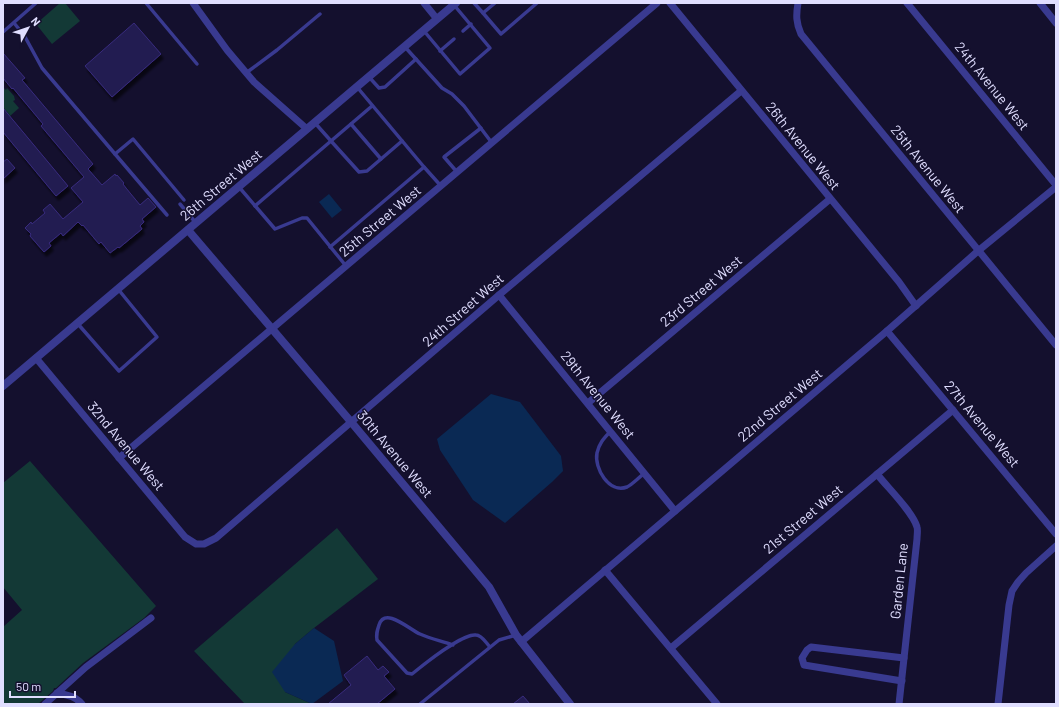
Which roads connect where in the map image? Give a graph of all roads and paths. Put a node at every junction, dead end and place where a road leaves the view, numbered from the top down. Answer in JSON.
{"nodes":[{"id":1,"x":36,"y":3,"type":"edge"},
{"id":2,"x":146,"y":3,"type":"edge"},
{"id":3,"x":192,"y":3,"type":"edge"},
{"id":4,"x":424,"y":3,"type":"edge"},
{"id":5,"x":474,"y":3,"type":"edge"},
{"id":6,"x":495,"y":3,"type":"edge"},
{"id":7,"x":537,"y":3,"type":"edge"},
{"id":8,"x":657,"y":3,"type":"edge"},
{"id":9,"x":670,"y":3,"type":"edge"},
{"id":10,"x":798,"y":3,"type":"edge"},
{"id":11,"x":1040,"y":3,"type":"edge"},
{"id":12,"x":455,"y":4,"type":"edge"},
{"id":13,"x":908,"y":4,"type":"edge"},
{"id":14,"x":483,"y":13,"type":"junction"},
{"id":15,"x":320,"y":14,"type":"dead end"},
{"id":16,"x":437,"y":19,"type":"junction"},
{"id":17,"x":14,"y":23,"type":"junction"},
{"id":18,"x":1056,"y":23,"type":"edge"},
{"id":19,"x":471,"y":24,"type":"junction"},
{"id":20,"x":424,"y":31,"type":"junction"},
{"id":21,"x":463,"y":31,"type":"dead end"},
{"id":22,"x":3,"y":32,"type":"edge"},
{"id":23,"x":454,"y":39,"type":"dead end"},
{"id":24,"x":405,"y":47,"type":"junction"},
{"id":25,"x":440,"y":51,"type":"junction"},
{"id":26,"x":416,"y":60,"type":"junction"},
{"id":27,"x":197,"y":64,"type":"dead end"},
{"id":28,"x":246,"y":73,"type":"junction"},
{"id":29,"x":369,"y":77,"type":"junction"},
{"id":30,"x":357,"y":87,"type":"junction"},
{"id":31,"x":741,"y":91,"type":"junction"},
{"id":32,"x":372,"y":106,"type":"junction"},
{"id":33,"x":314,"y":123,"type":"junction"},
{"id":34,"x":351,"y":124,"type":"junction"},
{"id":35,"x":481,"y":128,"type":"junction"},
{"id":36,"x":307,"y":129,"type":"junction"},
{"id":37,"x":402,"y":141,"type":"junction"},
{"id":38,"x":331,"y":142,"type":"junction"},
{"id":39,"x":492,"y":143,"type":"junction"},
{"id":40,"x":115,"y":154,"type":"junction"},
{"id":41,"x":381,"y":159,"type":"junction"},
{"id":42,"x":424,"y":167,"type":"junction"},
{"id":43,"x":457,"y":172,"type":"junction"},
{"id":44,"x":441,"y":186,"type":"junction"},
{"id":45,"x":1056,"y":186,"type":"edge"},
{"id":46,"x":239,"y":187,"type":"junction"},
{"id":47,"x":830,"y":199,"type":"junction"},
{"id":48,"x":184,"y":200,"type":"dead end"},
{"id":49,"x":180,"y":204,"type":"dead end"},
{"id":50,"x":255,"y":206,"type":"junction"},
{"id":51,"x":167,"y":215,"type":"dead end"},
{"id":52,"x":196,"y":224,"type":"junction"},
{"id":53,"x":188,"y":230,"type":"junction"},
{"id":54,"x":330,"y":247,"type":"junction"},
{"id":55,"x":978,"y":251,"type":"junction"},
{"id":56,"x":346,"y":266,"type":"junction"},
{"id":57,"x":118,"y":289,"type":"junction"},
{"id":58,"x":499,"y":295,"type":"junction"},
{"id":59,"x":916,"y":306,"type":"junction"},
{"id":60,"x":77,"y":323,"type":"junction"},
{"id":61,"x":272,"y":329,"type":"junction"},
{"id":62,"x":887,"y":331,"type":"junction"},
{"id":63,"x":1056,"y":345,"type":"edge"},
{"id":64,"x":36,"y":358,"type":"junction"},
{"id":65,"x":3,"y":386,"type":"edge"},
{"id":66,"x":588,"y":403,"type":"junction"},
{"id":67,"x":953,"y":410,"type":"junction"},
{"id":68,"x":352,"y":423,"type":"junction"},
{"id":69,"x":611,"y":432,"type":"junction"},
{"id":70,"x":119,"y":458,"type":"junction"},
{"id":71,"x":645,"y":473,"type":"junction"},
{"id":72,"x":877,"y":474,"type":"junction"},
{"id":73,"x":675,"y":511,"type":"junction"},
{"id":74,"x":1056,"y":534,"type":"edge"},
{"id":75,"x":200,"y":545,"type":"joint"},
{"id":76,"x":1056,"y":546,"type":"edge"},
{"id":77,"x":605,"y":570,"type":"junction"},
{"id":78,"x":151,"y":618,"type":"dead end"},
{"id":79,"x":518,"y":639,"type":"junction"},
{"id":80,"x":453,"y":645,"type":"junction"},
{"id":81,"x":490,"y":647,"type":"junction"},
{"id":82,"x":671,"y":648,"type":"junction"},
{"id":83,"x":904,"y":658,"type":"junction"},
{"id":84,"x":902,"y":681,"type":"junction"},
{"id":85,"x":57,"y":693,"type":"junction"},
{"id":86,"x":45,"y":704,"type":"edge"},
{"id":87,"x":82,"y":704,"type":"edge"},
{"id":88,"x":420,"y":704,"type":"edge"},
{"id":89,"x":570,"y":704,"type":"edge"},
{"id":90,"x":718,"y":704,"type":"edge"},
{"id":91,"x":899,"y":704,"type":"edge"},
{"id":92,"x":998,"y":704,"type":"edge"}],
"edges":[{"from":1,"to":17,"type":"lane"},
{"from":2,"to":27,"type":"lane"},
{"from":3,"to":28,"type":"street"},
{"from":4,"to":16,"type":"street"},
{"from":5,"to":14,"type":"lane"},
{"from":6,"to":14,"type":"lane"},
{"from":7,"to":14,"type":"lane"},
{"from":8,"to":39,"type":"street","name":"25th Street West"},
{"from":9,"to":31,"type":"street","name":"26th Avenue West"},
{"from":10,"to":55,"type":"street","name":"25th Avenue West"},
{"from":11,"to":18,"type":"street"},
{"from":12,"to":16,"type":"street","name":"26th Street West"},
{"from":12,"to":19,"type":"lane"},
{"from":13,"to":45,"type":"street","name":"24th Avenue West"},
{"from":15,"to":28,"type":"lane"},
{"from":16,"to":20,"type":"street","name":"26th Street West"},
{"from":17,"to":22,"type":"lane"},
{"from":17,"to":40,"type":"lane"},
{"from":19,"to":21,"type":"lane"},
{"from":19,"to":25,"type":"lane"},
{"from":20,"to":24,"type":"street","name":"26th Street West"},
{"from":20,"to":25,"type":"lane"},
{"from":23,"to":25,"type":"lane"},
{"from":24,"to":26,"type":"lane"},
{"from":24,"to":29,"type":"street","name":"26th Street West"},
{"from":26,"to":29,"type":"lane"},
{"from":26,"to":35,"type":"lane"},
{"from":28,"to":36,"type":"street"},
{"from":29,"to":30,"type":"street","name":"26th Street West"},
{"from":30,"to":32,"type":"lane"},
{"from":30,"to":33,"type":"street","name":"26th Street West"},
{"from":31,"to":47,"type":"street","name":"26th Avenue West"},
{"from":31,"to":58,"type":"street","name":"24th Street West"},
{"from":32,"to":34,"type":"lane"},
{"from":32,"to":37,"type":"lane"},
{"from":33,"to":36,"type":"street","name":"26th Street West"},
{"from":33,"to":38,"type":"lane"},
{"from":34,"to":38,"type":"lane"},
{"from":34,"to":41,"type":"lane"},
{"from":35,"to":39,"type":"lane"},
{"from":35,"to":43,"type":"lane"},
{"from":36,"to":46,"type":"street","name":"26th Street West"},
{"from":37,"to":41,"type":"lane"},
{"from":37,"to":42,"type":"lane"},
{"from":38,"to":41,"type":"lane"},
{"from":38,"to":50,"type":"lane"},
{"from":39,"to":43,"type":"street","name":"25th Street West"},
{"from":40,"to":48,"type":"lane"},
{"from":40,"to":51,"type":"lane"},
{"from":42,"to":44,"type":"lane"},
{"from":42,"to":54,"type":"lane"},
{"from":43,"to":44,"type":"street","name":"25th Street West"},
{"from":44,"to":56,"type":"street","name":"25th Street West"},
{"from":45,"to":55,"type":"street","name":"22nd Street West"},
{"from":46,"to":50,"type":"lane"},
{"from":46,"to":52,"type":"street","name":"26th Street West"},
{"from":47,"to":59,"type":"street","name":"26th Avenue West"},
{"from":47,"to":66,"type":"street","name":"23rd Street West"},
{"from":49,"to":52,"type":"lane"},
{"from":50,"to":54,"type":"lane"},
{"from":52,"to":53,"type":"street","name":"26th Street West"},
{"from":53,"to":57,"type":"street","name":"26th Street West"},
{"from":53,"to":61,"type":"street","name":"30th Avenue West"},
{"from":54,"to":56,"type":"lane"},
{"from":55,"to":59,"type":"street","name":"22nd Street West"},
{"from":55,"to":63,"type":"street","name":"25th Avenue West"},
{"from":56,"to":61,"type":"street","name":"25th Street West"},
{"from":57,"to":60,"type":"street","name":"26th Street West"},
{"from":57,"to":60,"type":"lane"},
{"from":58,"to":66,"type":"street","name":"29th Avenue West"},
{"from":58,"to":68,"type":"street","name":"24th Street West"},
{"from":59,"to":62,"type":"street","name":"22nd Street West"},
{"from":60,"to":64,"type":"street","name":"26th Street West"},
{"from":61,"to":68,"type":"street","name":"30th Avenue West"},
{"from":61,"to":70,"type":"street","name":"25th Street West"},
{"from":62,"to":67,"type":"street","name":"27th Avenue West"},
{"from":62,"to":73,"type":"street","name":"22nd Street West"},
{"from":64,"to":65,"type":"street","name":"26th Street West"},
{"from":64,"to":70,"type":"street","name":"32nd Avenue West"},
{"from":66,"to":69,"type":"street","name":"29th Avenue West"},
{"from":67,"to":72,"type":"street","name":"21st Street West"},
{"from":67,"to":74,"type":"street","name":"27th Avenue West"},
{"from":68,"to":75,"type":"street","name":"24th Street West"},
{"from":68,"to":79,"type":"street","name":"30th Avenue West"},
{"from":69,"to":71,"type":"street","name":"29th Avenue West"},
{"from":69,"to":71,"type":"lane"},
{"from":70,"to":75,"type":"street","name":"32nd Avenue West"},
{"from":71,"to":73,"type":"street","name":"29th Avenue West"},
{"from":72,"to":82,"type":"street","name":"21st Street West"},
{"from":72,"to":83,"type":"street","name":"Garden Lane"},
{"from":73,"to":77,"type":"street","name":"22nd Street West"},
{"from":76,"to":92,"type":"street"},
{"from":77,"to":79,"type":"street","name":"22nd Street West"},
{"from":77,"to":82,"type":"street"},
{"from":78,"to":85,"type":"street"},
{"from":79,"to":81,"type":"lane"},
{"from":79,"to":89,"type":"street","name":"30th Avenue West"},
{"from":80,"to":80,"type":"lane"},
{"from":80,"to":81,"type":"lane"},
{"from":81,"to":88,"type":"lane"},
{"from":82,"to":90,"type":"street"},
{"from":83,"to":84,"type":"street","name":"Garden Lane"},
{"from":83,"to":84,"type":"street"},
{"from":84,"to":91,"type":"street","name":"Garden Lane"},
{"from":85,"to":86,"type":"street"},
{"from":85,"to":87,"type":"street"}]}
